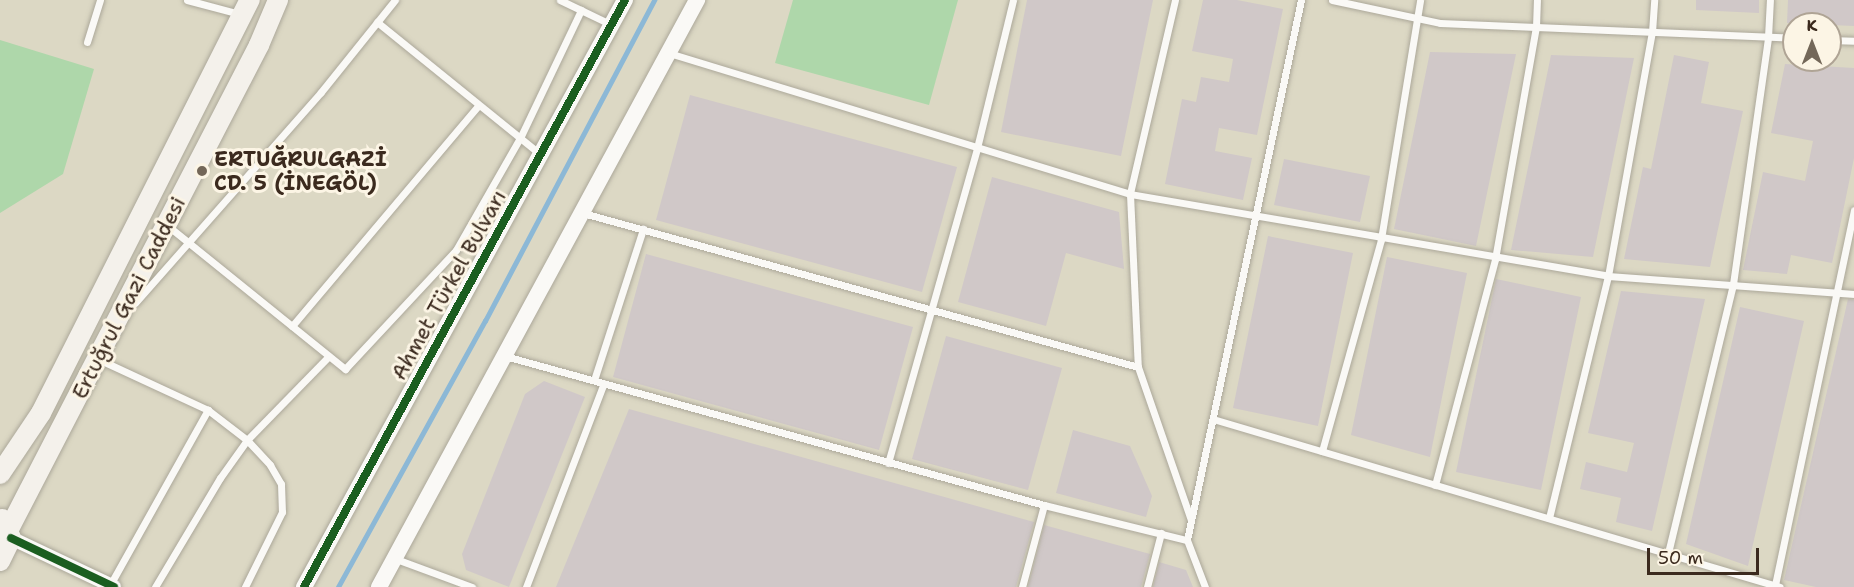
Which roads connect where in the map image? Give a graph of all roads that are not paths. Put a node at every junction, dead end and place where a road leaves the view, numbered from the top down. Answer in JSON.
{"nodes":[{"id":1,"x":100,"y":0,"type":"edge"},
{"id":2,"x":188,"y":0,"type":"edge"},
{"id":3,"x":278,"y":0,"type":"edge"},
{"id":4,"x":395,"y":0,"type":"edge"},
{"id":5,"x":560,"y":0,"type":"edge"},
{"id":6,"x":625,"y":0,"type":"edge"},
{"id":7,"x":697,"y":0,"type":"edge"},
{"id":8,"x":1013,"y":0,"type":"edge"},
{"id":9,"x":1175,"y":0,"type":"edge"},
{"id":10,"x":1301,"y":0,"type":"edge"},
{"id":11,"x":1332,"y":0,"type":"edge"},
{"id":12,"x":1420,"y":0,"type":"edge"},
{"id":13,"x":1537,"y":0,"type":"edge"},
{"id":14,"x":1654,"y":0,"type":"edge"},
{"id":15,"x":1770,"y":0,"type":"edge"},
{"id":16,"x":247,"y":8,"type":"edge"},
{"id":17,"x":582,"y":10,"type":"junction"},
{"id":18,"x":1419,"y":19,"type":"junction"},
{"id":19,"x":377,"y":22,"type":"junction"},
{"id":20,"x":612,"y":25,"type":"junction"},
{"id":21,"x":1536,"y":27,"type":"junction"},
{"id":22,"x":1652,"y":32,"type":"junction"},
{"id":23,"x":1768,"y":37,"type":"junction"},
{"id":24,"x":1782,"y":38,"type":"edge"},
{"id":25,"x":87,"y":42,"type":"dead end"},
{"id":26,"x":669,"y":53,"type":"junction"},
{"id":27,"x":478,"y":106,"type":"junction"},
{"id":28,"x":520,"y":138,"type":"junction"},
{"id":29,"x":977,"y":148,"type":"junction"},
{"id":30,"x":541,"y":155,"type":"junction"},
{"id":31,"x":1130,"y":194,"type":"junction"},
{"id":32,"x":1854,"y":210,"type":"edge"},
{"id":33,"x":583,"y":213,"type":"junction"},
{"id":34,"x":1255,"y":217,"type":"junction"},
{"id":35,"x":167,"y":225,"type":"junction"},
{"id":36,"x":643,"y":228,"type":"junction"},
{"id":37,"x":1381,"y":240,"type":"junction"},
{"id":38,"x":187,"y":241,"type":"junction"},
{"id":39,"x":1495,"y":259,"type":"junction"},
{"id":40,"x":1608,"y":276,"type":"junction"},
{"id":41,"x":1734,"y":284,"type":"junction"},
{"id":42,"x":1838,"y":293,"type":"junction"},
{"id":43,"x":1854,"y":294,"type":"edge"},
{"id":44,"x":932,"y":308,"type":"junction"},
{"id":45,"x":292,"y":326,"type":"junction"},
{"id":46,"x":114,"y":328,"type":"junction"},
{"id":47,"x":329,"y":356,"type":"junction"},
{"id":48,"x":505,"y":356,"type":"junction"},
{"id":49,"x":98,"y":359,"type":"junction"},
{"id":50,"x":1138,"y":367,"type":"junction"},
{"id":51,"x":594,"y":380,"type":"junction"},
{"id":52,"x":604,"y":383,"type":"junction"},
{"id":53,"x":208,"y":410,"type":"junction"},
{"id":54,"x":1213,"y":419,"type":"junction"},
{"id":55,"x":247,"y":440,"type":"junction"},
{"id":56,"x":1322,"y":451,"type":"junction"},
{"id":57,"x":888,"y":463,"type":"junction"},
{"id":58,"x":0,"y":474,"type":"edge"},
{"id":59,"x":1435,"y":484,"type":"junction"},
{"id":60,"x":1044,"y":506,"type":"junction"},
{"id":61,"x":1549,"y":518,"type":"junction"},
{"id":62,"x":1191,"y":521,"type":"junction"},
{"id":63,"x":6,"y":528,"type":"edge"},
{"id":64,"x":1161,"y":533,"type":"junction"},
{"id":65,"x":1188,"y":540,"type":"junction"},
{"id":66,"x":1668,"y":553,"type":"junction"},
{"id":67,"x":395,"y":558,"type":"junction"},
{"id":68,"x":0,"y":561,"type":"edge"},
{"id":69,"x":112,"y":586,"type":"edge"},
{"id":70,"x":1778,"y":586,"type":"edge"},
{"id":71,"x":155,"y":587,"type":"edge"},
{"id":72,"x":245,"y":587,"type":"edge"},
{"id":73,"x":304,"y":587,"type":"edge"},
{"id":74,"x":379,"y":587,"type":"edge"},
{"id":75,"x":472,"y":587,"type":"edge"},
{"id":76,"x":526,"y":587,"type":"edge"},
{"id":77,"x":1022,"y":587,"type":"edge"},
{"id":78,"x":1147,"y":587,"type":"edge"},
{"id":79,"x":1205,"y":587,"type":"edge"}],
"edges":[{"from":1,"to":25,"type":"lane"},
{"from":2,"to":16,"type":"lane"},
{"from":3,"to":35,"type":"main road","name":"Ertuğrul Gazi Caddesi"},
{"from":4,"to":19,"type":"lane"},
{"from":5,"to":17,"type":"lane"},
{"from":6,"to":20,"type":"street","name":"Ahmet Türkel Bulvarı"},
{"from":7,"to":26,"type":"street"},
{"from":8,"to":29,"type":"lane"},
{"from":9,"to":31,"type":"lane"},
{"from":10,"to":34,"type":"lane"},
{"from":11,"to":18,"type":"lane"},
{"from":12,"to":18,"type":"lane"},
{"from":13,"to":21,"type":"lane"},
{"from":14,"to":22,"type":"lane"},
{"from":15,"to":23,"type":"lane"},
{"from":16,"to":58,"type":"main road","name":"Ertuğrul Gazi Caddesi"},
{"from":17,"to":20,"type":"lane"},
{"from":17,"to":28,"type":"lane"},
{"from":18,"to":21,"type":"lane"},
{"from":18,"to":37,"type":"lane"},
{"from":19,"to":27,"type":"lane"},
{"from":19,"to":38,"type":"lane"},
{"from":20,"to":30,"type":"street","name":"Ahmet Türkel Bulvarı"},
{"from":21,"to":22,"type":"lane"},
{"from":21,"to":39,"type":"lane"},
{"from":22,"to":23,"type":"lane"},
{"from":22,"to":40,"type":"lane"},
{"from":23,"to":24,"type":"lane"},
{"from":23,"to":41,"type":"lane"},
{"from":26,"to":29,"type":"lane"},
{"from":26,"to":33,"type":"street"},
{"from":27,"to":28,"type":"lane"},
{"from":27,"to":45,"type":"lane"},
{"from":28,"to":30,"type":"lane"},
{"from":28,"to":47,"type":"lane"},
{"from":29,"to":31,"type":"lane"},
{"from":29,"to":44,"type":"lane"},
{"from":30,"to":73,"type":"street","name":"Ahmet Türkel Bulvarı"},
{"from":31,"to":34,"type":"lane"},
{"from":31,"to":50,"type":"lane"},
{"from":32,"to":42,"type":"lane"},
{"from":33,"to":36,"type":"lane"},
{"from":33,"to":48,"type":"street"},
{"from":34,"to":37,"type":"lane"},
{"from":34,"to":54,"type":"lane"},
{"from":35,"to":38,"type":"lane"},
{"from":35,"to":46,"type":"main road","name":"Ertuğrul Gazi Caddesi"},
{"from":36,"to":44,"type":"lane"},
{"from":36,"to":51,"type":"lane"},
{"from":37,"to":39,"type":"lane"},
{"from":37,"to":56,"type":"lane"},
{"from":38,"to":45,"type":"lane"},
{"from":38,"to":46,"type":"lane"},
{"from":39,"to":40,"type":"lane"},
{"from":39,"to":59,"type":"lane"},
{"from":40,"to":41,"type":"lane"},
{"from":40,"to":61,"type":"lane"},
{"from":41,"to":42,"type":"lane"},
{"from":41,"to":66,"type":"lane"},
{"from":42,"to":43,"type":"lane"},
{"from":42,"to":70,"type":"lane"},
{"from":44,"to":50,"type":"lane"},
{"from":44,"to":57,"type":"lane"},
{"from":45,"to":47,"type":"lane"},
{"from":46,"to":49,"type":"main road","name":"Ertuğrul Gazi Caddesi"},
{"from":47,"to":55,"type":"lane"},
{"from":48,"to":51,"type":"lane"},
{"from":48,"to":67,"type":"street"},
{"from":49,"to":53,"type":"lane"},
{"from":49,"to":63,"type":"main road","name":"Ertuğrul Gazi Caddesi"},
{"from":50,"to":62,"type":"lane"},
{"from":51,"to":52,"type":"lane"},
{"from":52,"to":57,"type":"lane"},
{"from":52,"to":76,"type":"lane"},
{"from":53,"to":55,"type":"lane"},
{"from":53,"to":69,"type":"lane"},
{"from":54,"to":56,"type":"lane"},
{"from":54,"to":62,"type":"lane"},
{"from":55,"to":71,"type":"lane"},
{"from":55,"to":72,"type":"lane"},
{"from":56,"to":59,"type":"lane"},
{"from":57,"to":60,"type":"lane"},
{"from":59,"to":61,"type":"lane"},
{"from":60,"to":64,"type":"lane"},
{"from":60,"to":77,"type":"lane"},
{"from":61,"to":66,"type":"lane"},
{"from":62,"to":65,"type":"lane"},
{"from":63,"to":68,"type":"main road","name":"Ertuğrul Gazi Caddesi"},
{"from":63,"to":69,"type":"street"},
{"from":64,"to":65,"type":"lane"},
{"from":64,"to":78,"type":"lane"},
{"from":65,"to":79,"type":"lane"},
{"from":66,"to":70,"type":"lane"},
{"from":67,"to":74,"type":"street"},
{"from":67,"to":75,"type":"lane"}]}
